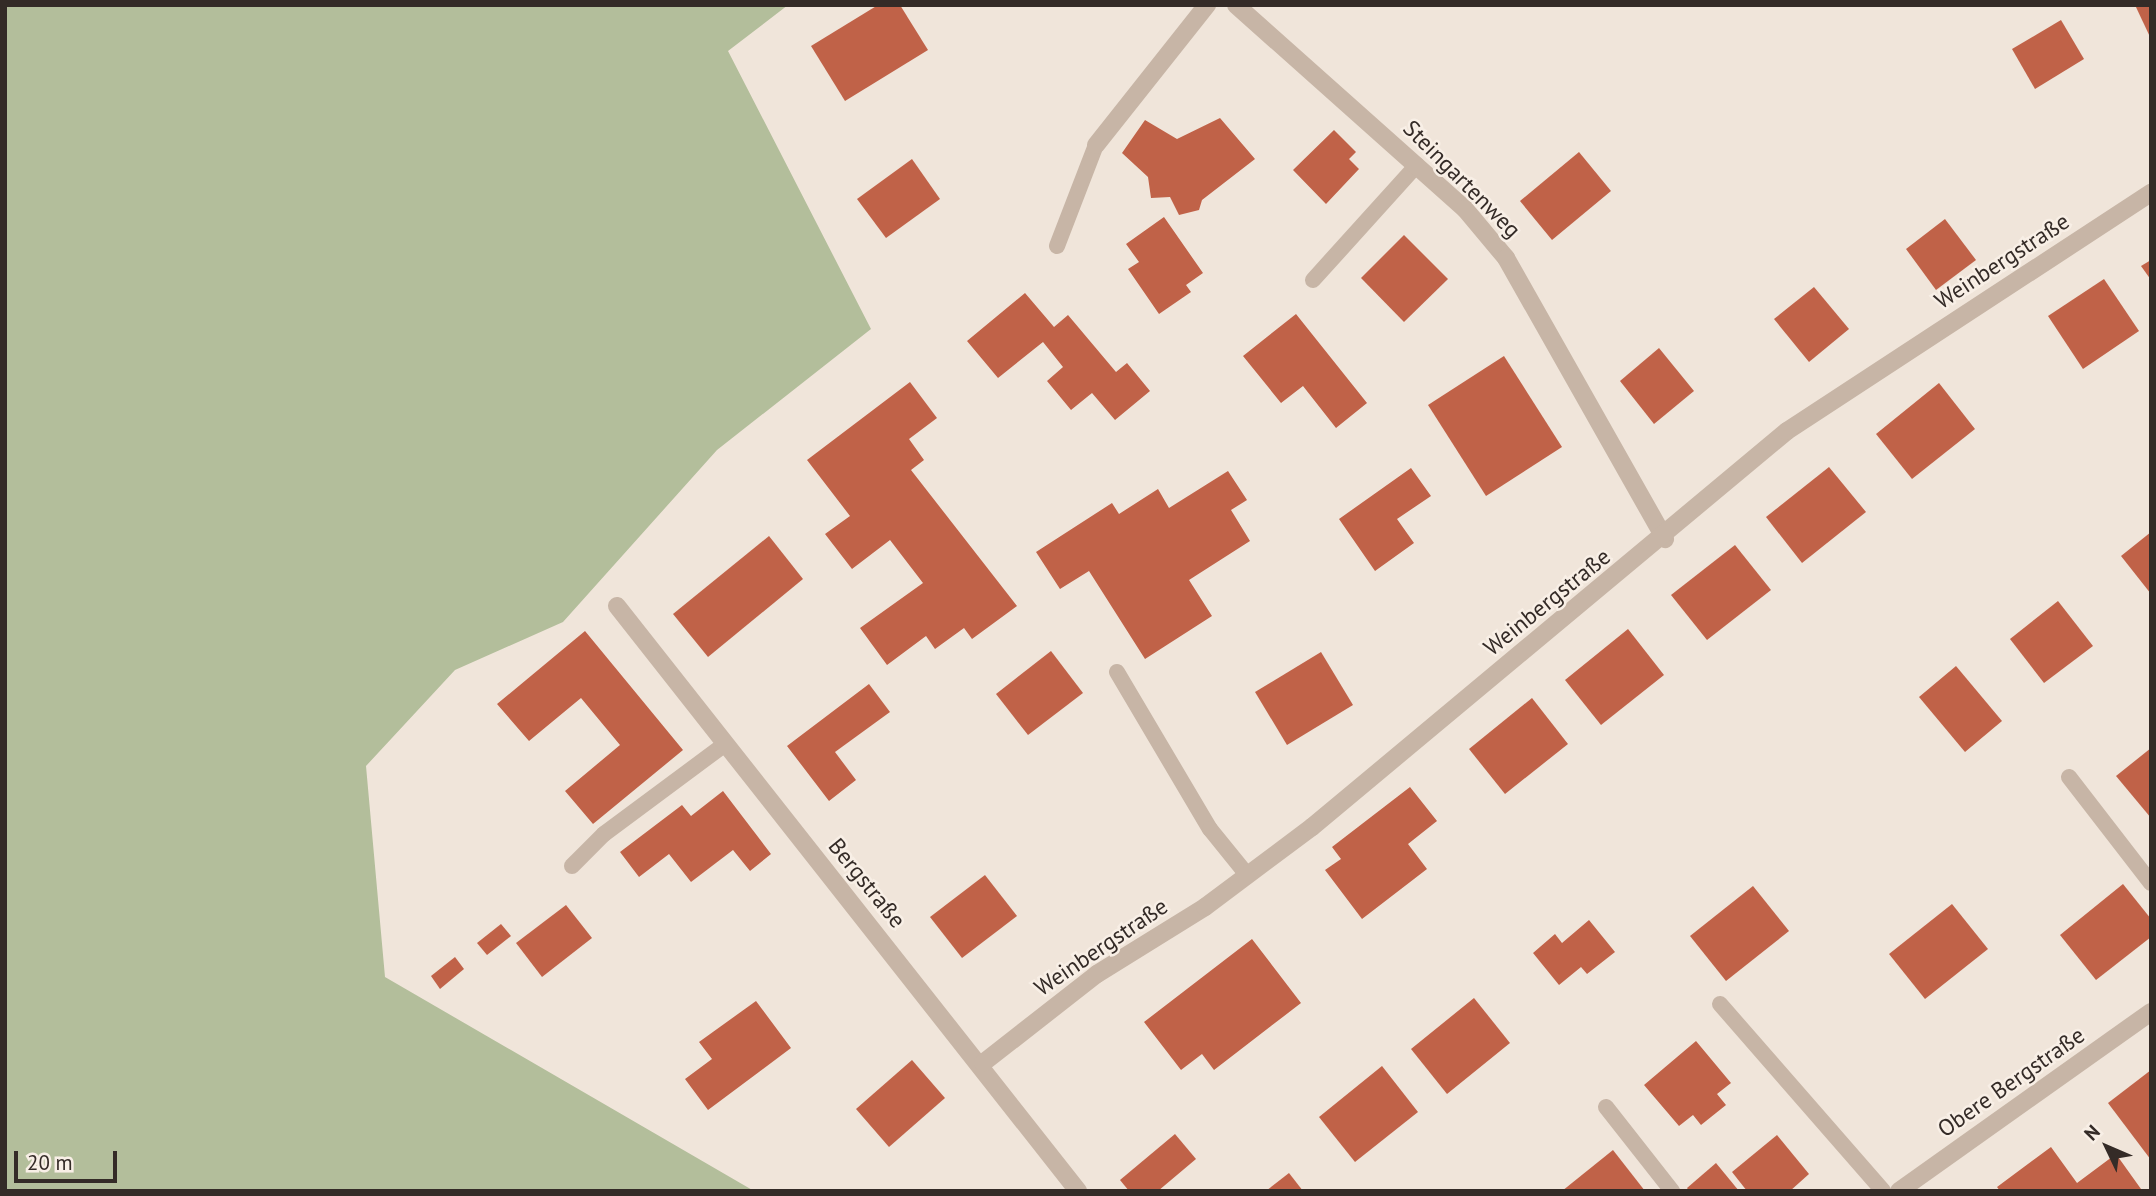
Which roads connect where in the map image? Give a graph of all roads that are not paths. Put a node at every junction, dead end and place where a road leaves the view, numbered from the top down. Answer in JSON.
{"nodes":[{"id":1,"x":1207,"y":5,"type":"edge"},
{"id":2,"x":1236,"y":5,"type":"edge"},
{"id":3,"x":1096,"y":145,"type":"joint"},
{"id":4,"x":1417,"y":165,"type":"junction"},
{"id":5,"x":2151,"y":192,"type":"edge"},
{"id":6,"x":1057,"y":246,"type":"dead end"},
{"id":7,"x":1313,"y":281,"type":"dead end"},
{"id":8,"x":1665,"y":539,"type":"junction"},
{"id":9,"x":617,"y":606,"type":"dead end"},
{"id":10,"x":1117,"y":672,"type":"dead end"},
{"id":11,"x":725,"y":744,"type":"junction"},
{"id":12,"x":2069,"y":777,"type":"dead end"},
{"id":13,"x":572,"y":866,"type":"dead end"},
{"id":14,"x":1248,"y":876,"type":"junction"},
{"id":15,"x":2151,"y":883,"type":"edge"},
{"id":16,"x":1720,"y":1004,"type":"dead end"},
{"id":17,"x":2151,"y":1012,"type":"edge"},
{"id":18,"x":983,"y":1063,"type":"junction"},
{"id":19,"x":1606,"y":1107,"type":"dead end"},
{"id":20,"x":1078,"y":1191,"type":"edge"},
{"id":21,"x":1672,"y":1191,"type":"edge"},
{"id":22,"x":1883,"y":1191,"type":"edge"},
{"id":23,"x":1899,"y":1191,"type":"edge"}],
"edges":[{"from":1,"to":3,"type":"street"},
{"from":2,"to":4,"type":"street","name":"Steingartenweg"},
{"from":3,"to":6,"type":"lane"},
{"from":4,"to":7,"type":"lane"},
{"from":4,"to":8,"type":"street","name":"Steingartenweg"},
{"from":5,"to":8,"type":"street","name":"Weinbergstraße"},
{"from":8,"to":14,"type":"street","name":"Weinbergstraße"},
{"from":9,"to":11,"type":"street","name":"Bergstraße"},
{"from":10,"to":14,"type":"lane"},
{"from":11,"to":13,"type":"lane"},
{"from":11,"to":18,"type":"street","name":"Bergstraße"},
{"from":12,"to":15,"type":"lane"},
{"from":14,"to":18,"type":"street","name":"Weinbergstraße"},
{"from":16,"to":22,"type":"lane"},
{"from":17,"to":23,"type":"street","name":"Obere Bergstraße"},
{"from":18,"to":20,"type":"street","name":"Bergstraße"},
{"from":19,"to":21,"type":"lane"}]}
